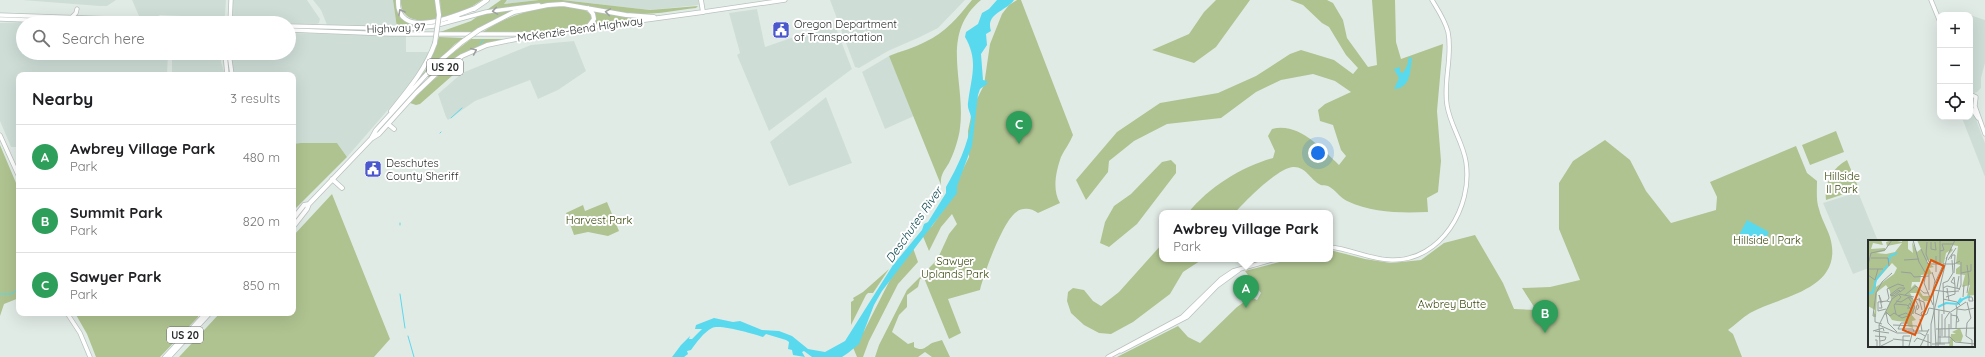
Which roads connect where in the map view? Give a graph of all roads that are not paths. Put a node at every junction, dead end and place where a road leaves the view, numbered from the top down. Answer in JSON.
{"nodes":[{"id":1,"x":231,"y":0,"type":"edge"},
{"id":2,"x":398,"y":0,"type":"edge"},
{"id":3,"x":438,"y":0,"type":"edge"},
{"id":4,"x":487,"y":0,"type":"edge"},
{"id":5,"x":701,"y":0,"type":"edge"},
{"id":6,"x":785,"y":0,"type":"edge"},
{"id":7,"x":1432,"y":0,"type":"edge"},
{"id":8,"x":1931,"y":0,"type":"edge"},
{"id":9,"x":548,"y":5,"type":"junction"},
{"id":10,"x":475,"y":8,"type":"junction"},
{"id":11,"x":588,"y":8,"type":"junction"},
{"id":12,"x":77,"y":9,"type":"dead end"},
{"id":13,"x":703,"y":12,"type":"junction"},
{"id":14,"x":0,"y":15,"type":"edge"},
{"id":15,"x":36,"y":16,"type":"edge"},
{"id":16,"x":73,"y":16,"type":"edge"},
{"id":17,"x":230,"y":16,"type":"edge"},
{"id":18,"x":1937,"y":16,"type":"edge"},
{"id":19,"x":656,"y":17,"type":"junction"},
{"id":20,"x":0,"y":18,"type":"edge"},
{"id":21,"x":16,"y":19,"type":"edge"},
{"id":22,"x":450,"y":21,"type":"junction"},
{"id":23,"x":296,"y":26,"type":"edge"},
{"id":24,"x":588,"y":27,"type":"junction"},
{"id":25,"x":360,"y":29,"type":"junction"},
{"id":26,"x":296,"y":30,"type":"edge"},
{"id":27,"x":322,"y":32,"type":"junction"},
{"id":28,"x":541,"y":34,"type":"junction"},
{"id":29,"x":226,"y":60,"type":"edge"},
{"id":30,"x":230,"y":60,"type":"edge"},
{"id":31,"x":227,"y":72,"type":"edge"},
{"id":32,"x":232,"y":72,"type":"edge"},
{"id":33,"x":1973,"y":96,"type":"edge"},
{"id":34,"x":1975,"y":104,"type":"joint"},
{"id":35,"x":1973,"y":110,"type":"edge"},
{"id":36,"x":1980,"y":120,"type":"junction"},
{"id":37,"x":388,"y":124,"type":"junction"},
{"id":38,"x":394,"y":129,"type":"dead end"},
{"id":39,"x":376,"y":130,"type":"junction"},
{"id":40,"x":1985,"y":134,"type":"edge"},
{"id":41,"x":0,"y":135,"type":"edge"},
{"id":42,"x":371,"y":139,"type":"junction"},
{"id":43,"x":16,"y":170,"type":"edge"},
{"id":44,"x":332,"y":179,"type":"junction"},
{"id":45,"x":342,"y":188,"type":"dead end"},
{"id":46,"x":309,"y":204,"type":"junction"},
{"id":47,"x":296,"y":215,"type":"edge"},
{"id":48,"x":296,"y":224,"type":"edge"},
{"id":49,"x":1333,"y":248,"type":"edge"},
{"id":50,"x":1265,"y":262,"type":"edge"},
{"id":51,"x":69,"y":316,"type":"edge"},
{"id":52,"x":203,"y":316,"type":"edge"},
{"id":53,"x":207,"y":316,"type":"edge"},
{"id":54,"x":1110,"y":356,"type":"edge"},
{"id":55,"x":90,"y":357,"type":"edge"},
{"id":56,"x":165,"y":357,"type":"edge"},
{"id":57,"x":169,"y":357,"type":"edge"}],
"edges":[{"from":1,"to":17,"type":"main road"},
{"from":10,"to":2,"type":"highway","one_way":true},
{"from":3,"to":39,"type":"highway","bridge":true},
{"from":4,"to":10,"type":"highway"},
{"from":5,"to":13,"type":"highway"},
{"from":6,"to":13,"type":"main road","number":"US 20"},
{"from":7,"to":49,"type":"main road"},
{"from":8,"to":18,"type":"main road"},
{"from":9,"to":11,"type":"highway","name":"McKenzie-Bend Highway","number":"US 20"},
{"from":9,"to":22,"type":"main road","name":"Highway 97","one_way":true},
{"from":9,"to":39,"type":"highway","name":"McKenzie-Bend Highway","number":"US 20","bridge":true},
{"from":10,"to":22,"type":"highway"},
{"from":19,"to":11,"type":"highway","name":"McKenzie-Bend Highway","number":"US 20","one_way":true},
{"from":11,"to":24,"type":"highway"},
{"from":12,"to":16,"type":"main road"},
{"from":13,"to":19,"type":"highway","number":"US 20"},
{"from":14,"to":15,"type":"main road"},
{"from":19,"to":24,"type":"highway","name":"McKenzie-Bend Highway","number":"US 20"},
{"from":20,"to":21,"type":"main road"},
{"from":22,"to":25,"type":"main road","name":"Highway 97"},
{"from":23,"to":25,"type":"main road","name":"Highway 97"},
{"from":24,"to":28,"type":"highway","name":"McKenzie-Bend Highway","number":"US 20"},
{"from":25,"to":27,"type":"main road"},
{"from":26,"to":27,"type":"main road","name":"Highway 97"},
{"from":27,"to":28,"type":"main road","name":"Highway 97"},
{"from":37,"to":28,"type":"highway","name":"McKenzie-Bend Highway","number":"US 20","one_way":true},
{"from":29,"to":31,"type":"main road"},
{"from":30,"to":32,"type":"main road"},
{"from":33,"to":34,"type":"main road"},
{"from":34,"to":36,"type":"main road"},
{"from":35,"to":36,"type":"main road"},
{"from":36,"to":40,"type":"main road"},
{"from":37,"to":38,"type":"highway"},
{"from":37,"to":42,"type":"highway","name":"McKenzie-Bend Highway","number":"US 20"},
{"from":39,"to":42,"type":"highway","name":"McKenzie-Bend Highway","number":"US 20"},
{"from":41,"to":43,"type":"main road"},
{"from":42,"to":44,"type":"highway","name":"McKenzie-Bend Highway","number":"US 20"},
{"from":44,"to":45,"type":"highway"},
{"from":44,"to":46,"type":"highway","name":"McKenzie-Bend Highway","number":"US 20"},
{"from":46,"to":47,"type":"highway","name":"McKenzie-Bend Highway","number":"US 20"},
{"from":46,"to":48,"type":"highway","name":"McKenzie-Bend Highway","number":"US 20"},
{"from":50,"to":54,"type":"main road"},
{"from":51,"to":55,"type":"main road"},
{"from":52,"to":56,"type":"highway","number":"US 20"},
{"from":53,"to":57,"type":"highway","number":"US 20"}]}
